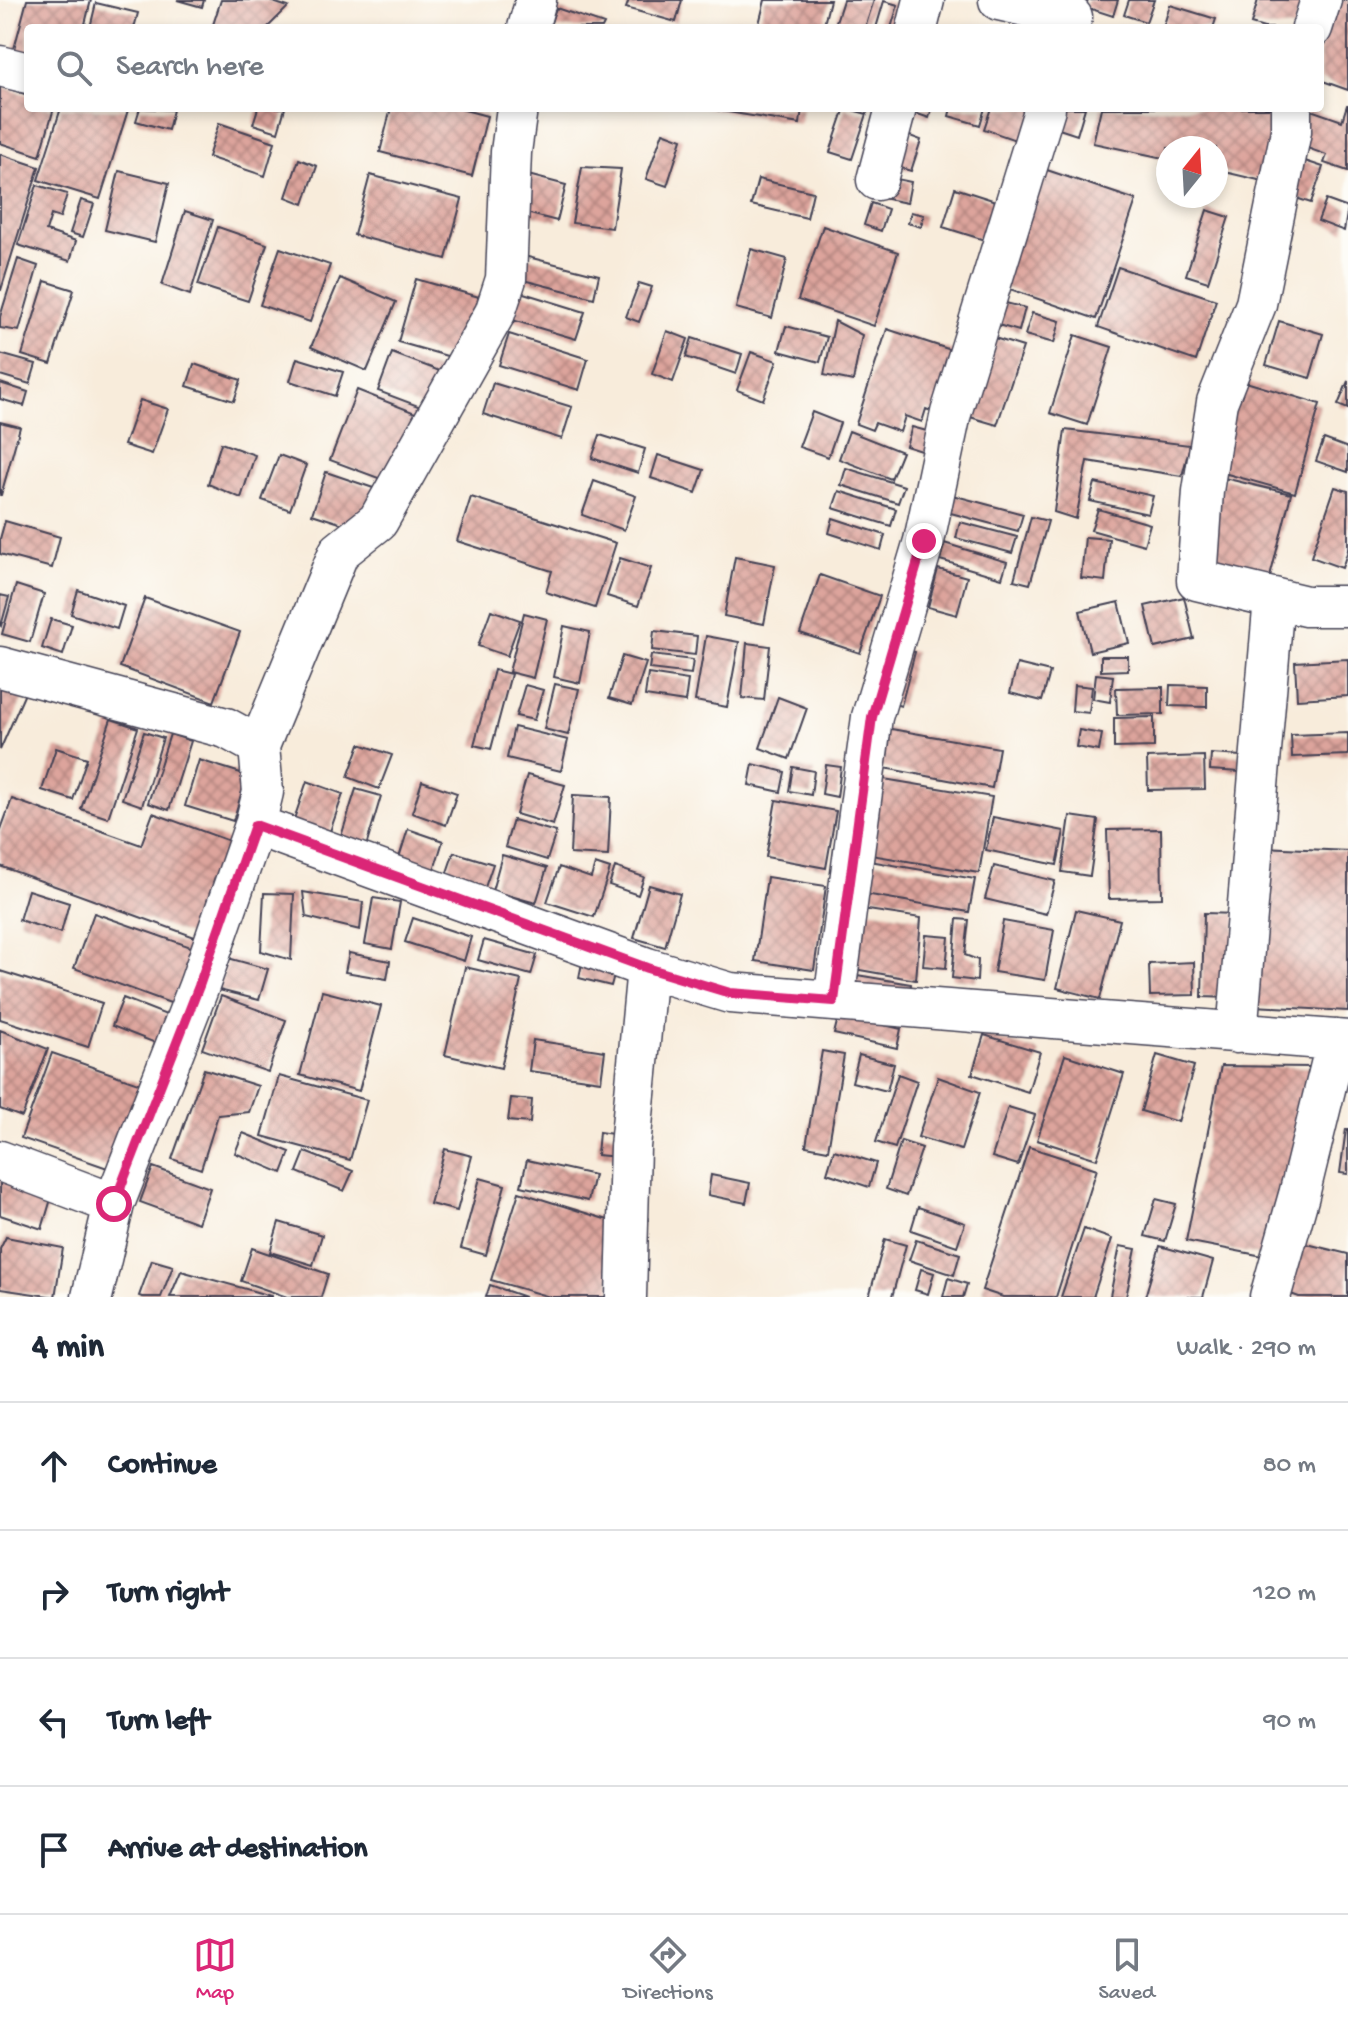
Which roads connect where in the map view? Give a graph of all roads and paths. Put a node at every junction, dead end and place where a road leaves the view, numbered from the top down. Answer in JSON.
{"nodes":[{"id":1,"x":536,"y":0,"type":"edge"},
{"id":2,"x":924,"y":0,"type":"edge"},
{"id":3,"x":999,"y":0,"type":"edge"},
{"id":4,"x":1321,"y":0,"type":"edge"},
{"id":5,"x":1072,"y":15,"type":"edge"},
{"id":6,"x":529,"y":24,"type":"edge"},
{"id":7,"x":918,"y":24,"type":"edge"},
{"id":8,"x":1313,"y":24,"type":"edge"},
{"id":9,"x":0,"y":66,"type":"edge"},
{"id":10,"x":24,"y":72,"type":"edge"},
{"id":11,"x":507,"y":112,"type":"edge"},
{"id":12,"x":895,"y":112,"type":"edge"},
{"id":13,"x":1044,"y":112,"type":"edge"},
{"id":14,"x":1291,"y":112,"type":"edge"},
{"id":15,"x":877,"y":180,"type":"dead end"},
{"id":16,"x":1274,"y":598,"type":"junction"},
{"id":17,"x":1348,"y":606,"type":"edge"},
{"id":18,"x":0,"y":667,"type":"edge"},
{"id":19,"x":259,"y":746,"type":"junction"},
{"id":20,"x":255,"y":825,"type":"junction"},
{"id":21,"x":647,"y":968,"type":"junction"},
{"id":22,"x":834,"y":1001,"type":"junction"},
{"id":23,"x":1237,"y":1033,"type":"junction"},
{"id":24,"x":1342,"y":1041,"type":"edge"},
{"id":25,"x":0,"y":1161,"type":"edge"},
{"id":26,"x":114,"y":1204,"type":"junction"},
{"id":27,"x":92,"y":1297,"type":"edge"},
{"id":28,"x":626,"y":1297,"type":"edge"},
{"id":29,"x":1270,"y":1297,"type":"edge"}],
"edges":[{"from":1,"to":6,"type":"street"},
{"from":2,"to":7,"type":"street"},
{"from":3,"to":5,"type":"street"},
{"from":4,"to":8,"type":"street"},
{"from":9,"to":10,"type":"street"},
{"from":11,"to":19,"type":"street"},
{"from":12,"to":15,"type":"street"},
{"from":13,"to":22,"type":"street"},
{"from":14,"to":16,"type":"street"},
{"from":16,"to":17,"type":"street"},
{"from":16,"to":23,"type":"street"},
{"from":18,"to":19,"type":"street"},
{"from":19,"to":20,"type":"street"},
{"from":20,"to":21,"type":"street"},
{"from":20,"to":26,"type":"street"},
{"from":21,"to":22,"type":"street"},
{"from":21,"to":28,"type":"street"},
{"from":22,"to":23,"type":"street"},
{"from":23,"to":24,"type":"street"},
{"from":24,"to":29,"type":"street"},
{"from":25,"to":26,"type":"street"},
{"from":26,"to":27,"type":"street"}]}
